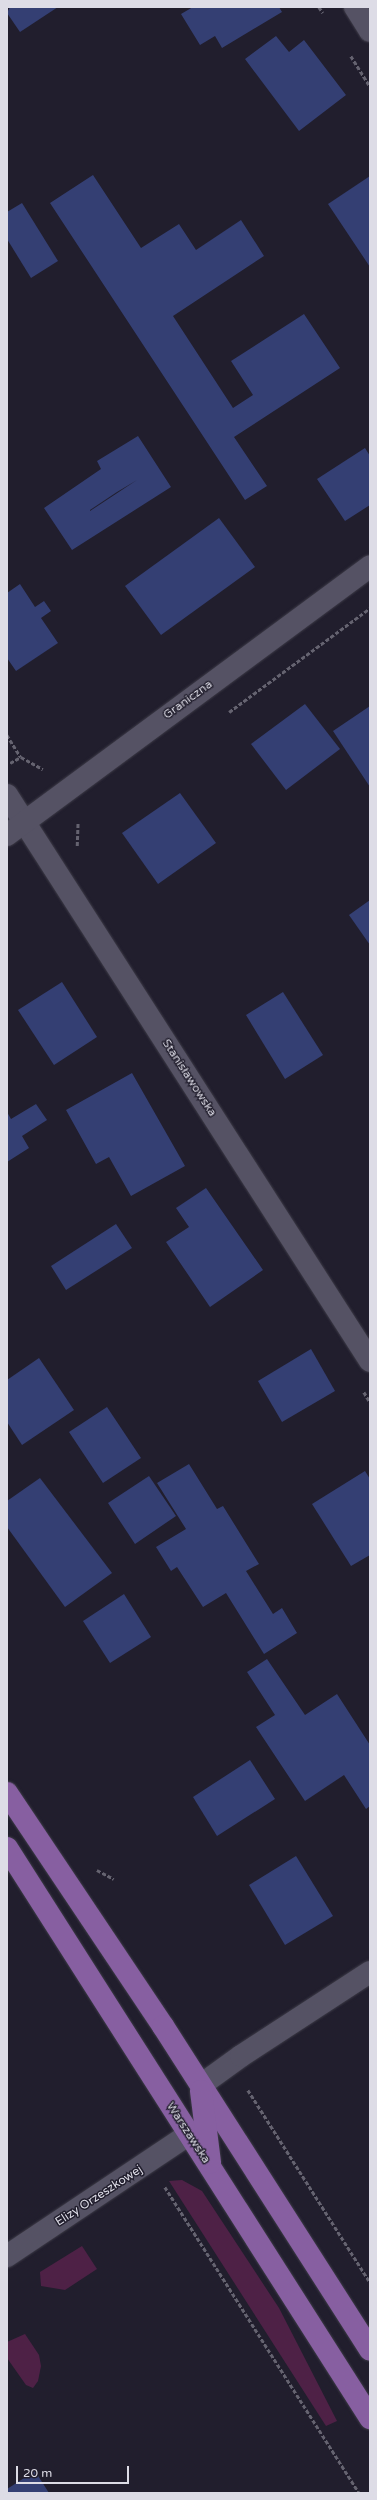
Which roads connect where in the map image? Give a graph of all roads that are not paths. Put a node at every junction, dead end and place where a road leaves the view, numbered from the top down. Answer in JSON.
{"nodes":[{"id":1,"x":355,"y":7,"type":"edge"},
{"id":2,"x":370,"y":31,"type":"edge"},
{"id":3,"x":370,"y":566,"type":"edge"},
{"id":4,"x":7,"y":795,"type":"edge"},
{"id":5,"x":15,"y":829,"type":"edge"},
{"id":6,"x":370,"y":1361,"type":"edge"},
{"id":7,"x":7,"y":1793,"type":"edge"},
{"id":8,"x":7,"y":1848,"type":"edge"},
{"id":9,"x":370,"y":1972,"type":"edge"},
{"id":10,"x":201,"y":2086,"type":"junction"},
{"id":11,"x":189,"y":2134,"type":"junction"},
{"id":12,"x":210,"y":2167,"type":"junction"},
{"id":13,"x":7,"y":2256,"type":"edge"},
{"id":14,"x":370,"y":2350,"type":"edge"},
{"id":15,"x":370,"y":2418,"type":"edge"}],
"edges":[{"from":1,"to":2,"type":"street"},
{"from":3,"to":5,"type":"street","name":"Graniczna"},
{"from":4,"to":5,"type":"street","name":"Stanisławowska"},
{"from":5,"to":6,"type":"street","name":"Stanisławowska"},
{"from":7,"to":10,"type":"main road"},
{"from":8,"to":11,"type":"main road","name":"Warszawska"},
{"from":9,"to":10,"type":"street"},
{"from":10,"to":12,"type":"main road"},
{"from":10,"to":14,"type":"main road"},
{"from":11,"to":12,"type":"main road","name":"Warszawska"},
{"from":11,"to":13,"type":"street","name":"Elizy Orzeszkowej"},
{"from":12,"to":15,"type":"main road","name":"Warszawska"}]}
